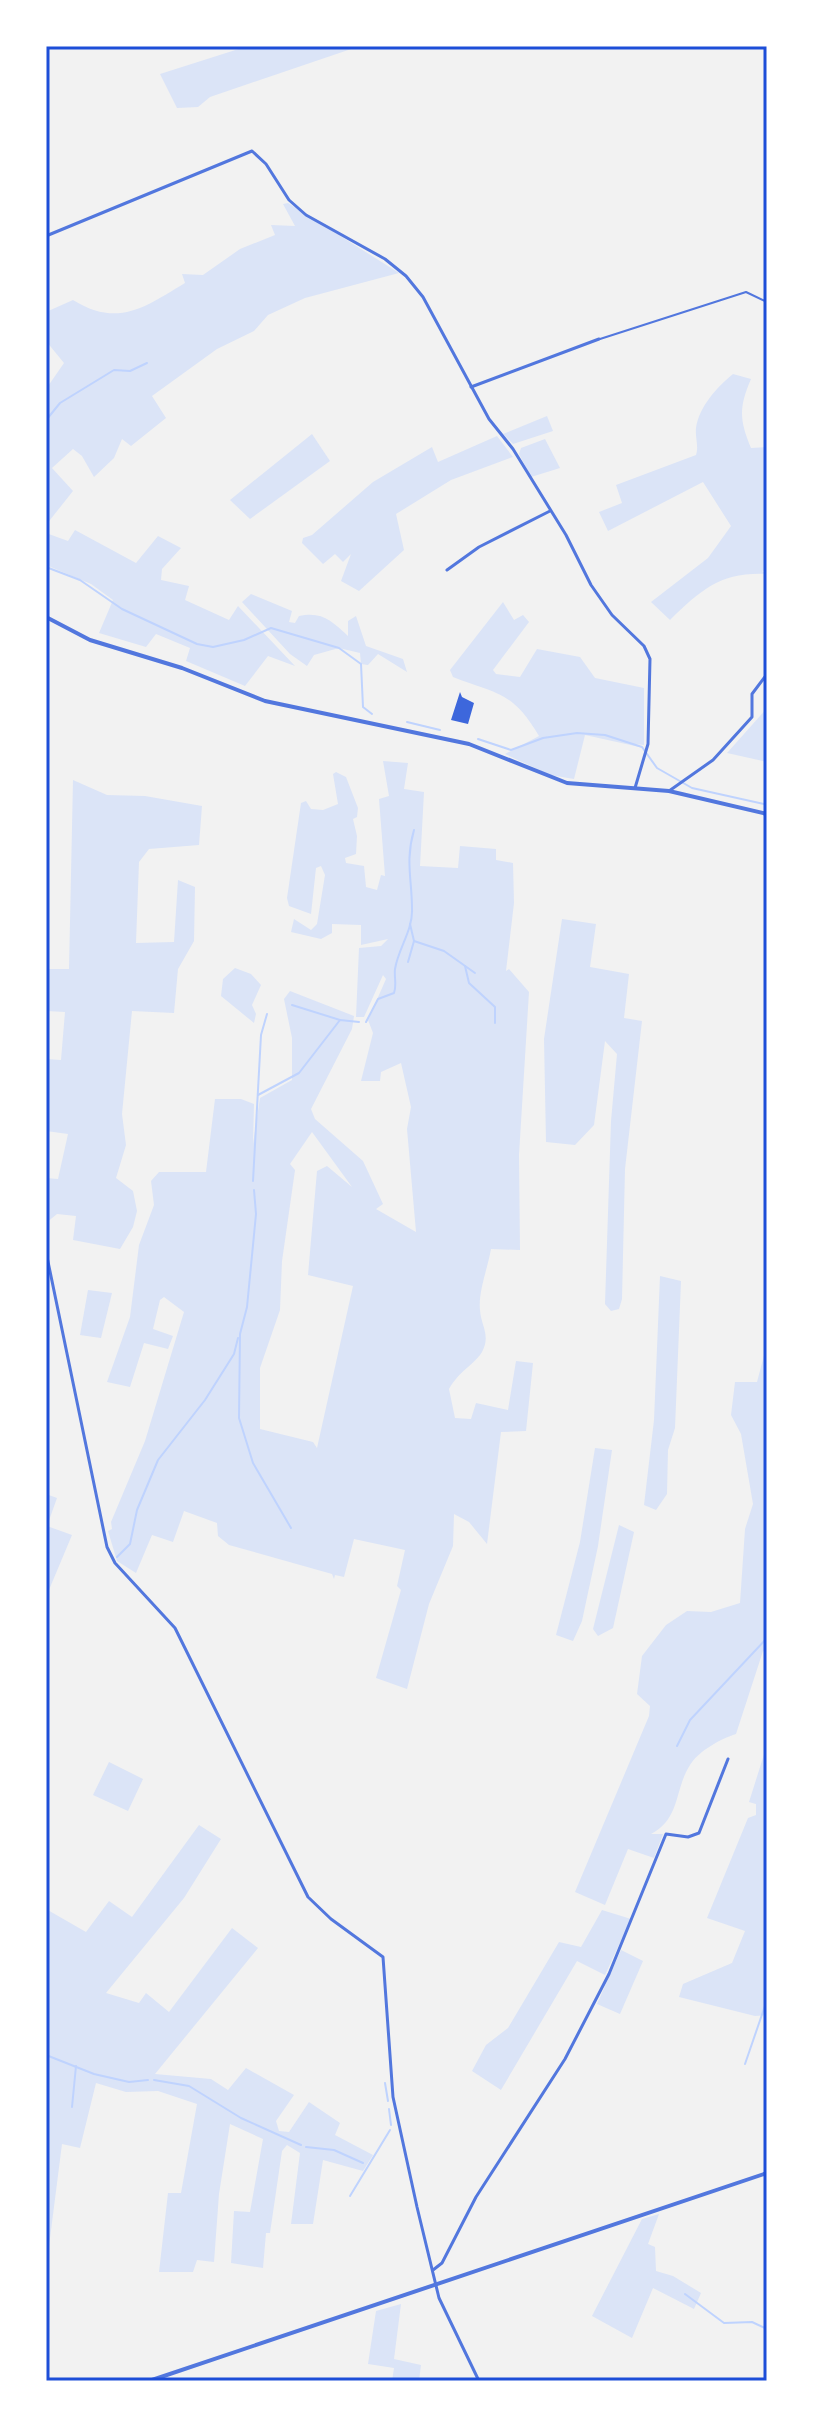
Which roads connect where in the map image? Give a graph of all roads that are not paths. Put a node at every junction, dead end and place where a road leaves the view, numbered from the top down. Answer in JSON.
{"nodes":[{"id":1,"x":46,"y":236,"type":"edge"},
{"id":2,"x":767,"y":302,"type":"edge"},
{"id":3,"x":599,"y":339,"type":"joint"},
{"id":4,"x":471,"y":387,"type":"junction"},
{"id":5,"x":550,"y":511,"type":"junction"},
{"id":6,"x":447,"y":570,"type":"dead end"},
{"id":7,"x":46,"y":617,"type":"edge"},
{"id":8,"x":767,"y":674,"type":"edge"},
{"id":9,"x":635,"y":788,"type":"junction"},
{"id":10,"x":669,"y":791,"type":"junction"},
{"id":11,"x":767,"y":814,"type":"edge"},
{"id":12,"x":46,"y":1252,"type":"edge"},
{"id":13,"x":728,"y":1759,"type":"dead end"},
{"id":14,"x":767,"y":2173,"type":"edge"},
{"id":15,"x":433,"y":2270,"type":"junction"},
{"id":16,"x":435,"y":2285,"type":"junction"},
{"id":17,"x":149,"y":2381,"type":"edge"},
{"id":18,"x":479,"y":2381,"type":"edge"}],
"edges":[{"from":1,"to":4,"type":"street"},
{"from":2,"to":3,"type":"lane"},
{"from":3,"to":4,"type":"street"},
{"from":4,"to":5,"type":"street"},
{"from":5,"to":6,"type":"street"},
{"from":5,"to":9,"type":"street"},
{"from":7,"to":9,"type":"street"},
{"from":8,"to":10,"type":"street"},
{"from":9,"to":10,"type":"street"},
{"from":10,"to":11,"type":"street"},
{"from":12,"to":15,"type":"street"},
{"from":13,"to":15,"type":"street"},
{"from":14,"to":16,"type":"street"},
{"from":15,"to":16,"type":"street"},
{"from":16,"to":17,"type":"street"},
{"from":16,"to":18,"type":"street"}]}
